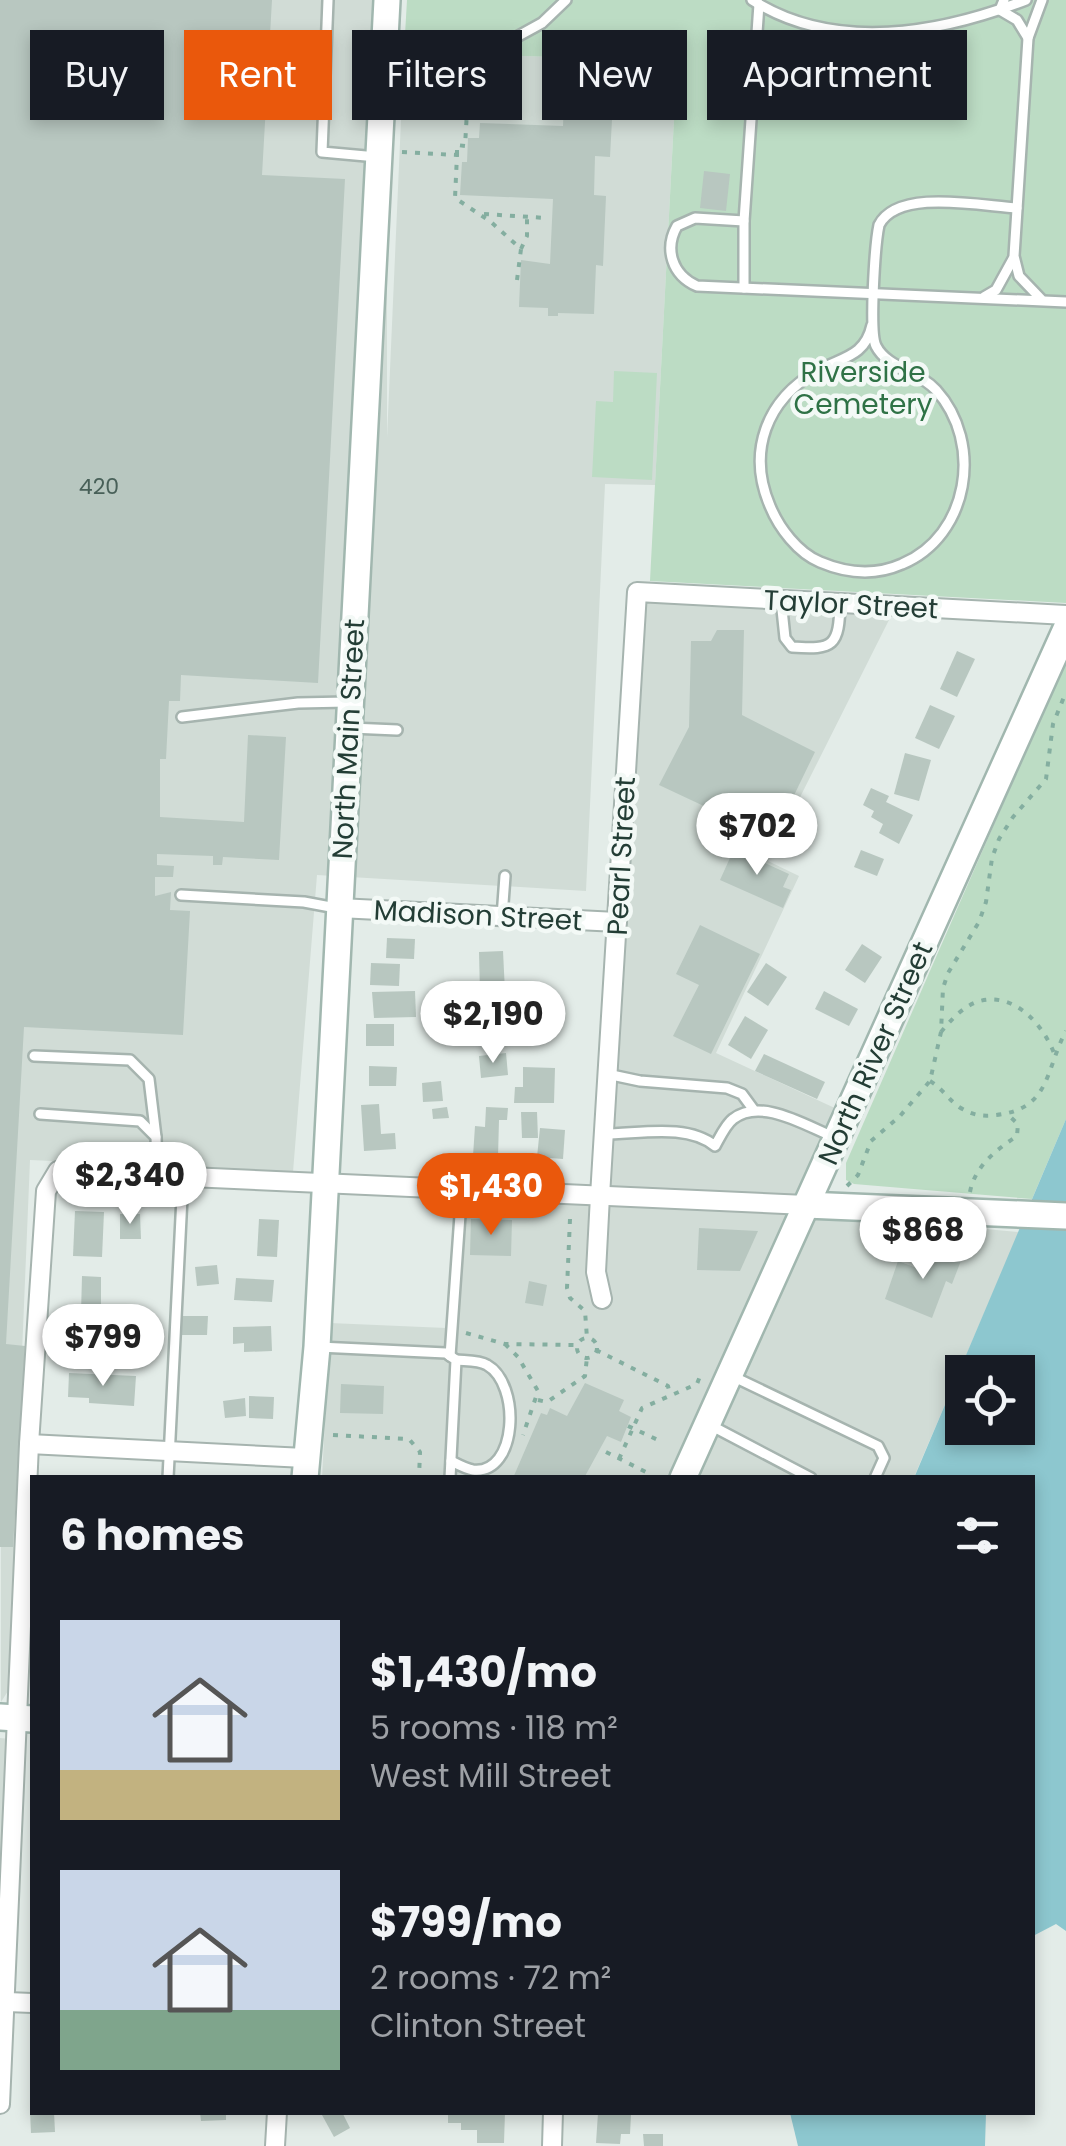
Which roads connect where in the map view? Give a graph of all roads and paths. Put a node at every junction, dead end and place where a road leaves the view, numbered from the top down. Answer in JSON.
{"nodes":[{"id":1,"x":328,"y":0,"type":"edge"},
{"id":2,"x":386,"y":0,"type":"edge"},
{"id":3,"x":566,"y":0,"type":"edge"},
{"id":4,"x":1026,"y":0,"type":"edge"},
{"id":5,"x":1042,"y":0,"type":"edge"},
{"id":6,"x":756,"y":2,"type":"edge"},
{"id":7,"x":1002,"y":5,"type":"edge"},
{"id":8,"x":522,"y":34,"type":"edge"},
{"id":9,"x":1028,"y":38,"type":"junction"},
{"id":10,"x":466,"y":120,"type":"edge"},
{"id":11,"x":388,"y":155,"type":"junction"},
{"id":12,"x":457,"y":155,"type":"junction"},
{"id":13,"x":1017,"y":208,"type":"junction"},
{"id":14,"x":479,"y":214,"type":"junction"},
{"id":15,"x":527,"y":217,"type":"junction"},
{"id":16,"x":546,"y":218,"type":"dead end"},
{"id":17,"x":744,"y":221,"type":"junction"},
{"id":18,"x":521,"y":249,"type":"junction"},
{"id":19,"x":1014,"y":256,"type":"junction"},
{"id":20,"x":517,"y":280,"type":"dead end"},
{"id":21,"x":744,"y":288,"type":"junction"},
{"id":22,"x":875,"y":294,"type":"junction"},
{"id":23,"x":983,"y":298,"type":"junction"},
{"id":24,"x":1044,"y":300,"type":"junction"},
{"id":25,"x":1066,"y":302,"type":"edge"},
{"id":26,"x":872,"y":325,"type":"junction"},
{"id":27,"x":637,"y":592,"type":"joint"},
{"id":28,"x":780,"y":600,"type":"junction"},
{"id":29,"x":840,"y":603,"type":"junction"},
{"id":30,"x":1066,"y":615,"type":"edge"},
{"id":31,"x":1066,"y":629,"type":"edge"},
{"id":32,"x":1066,"y":692,"type":"edge"},
{"id":33,"x":349,"y":715,"type":"junction"},
{"id":34,"x":182,"y":717,"type":"dead end"},
{"id":35,"x":397,"y":730,"type":"dead end"},
{"id":36,"x":504,"y":876,"type":"dead end"},
{"id":37,"x":181,"y":895,"type":"dead end"},
{"id":38,"x":339,"y":908,"type":"junction"},
{"id":39,"x":502,"y":917,"type":"junction"},
{"id":40,"x":617,"y":922,"type":"junction"},
{"id":41,"x":1066,"y":1031,"type":"edge"},
{"id":42,"x":941,"y":1032,"type":"junction"},
{"id":43,"x":1054,"y":1054,"type":"junction"},
{"id":44,"x":34,"y":1056,"type":"dead end"},
{"id":45,"x":607,"y":1074,"type":"junction"},
{"id":46,"x":930,"y":1081,"type":"junction"},
{"id":47,"x":753,"y":1109,"type":"junction"},
{"id":48,"x":40,"y":1114,"type":"dead end"},
{"id":49,"x":1007,"y":1114,"type":"junction"},
{"id":50,"x":604,"y":1134,"type":"junction"},
{"id":51,"x":156,"y":1137,"type":"junction"},
{"id":52,"x":836,"y":1138,"type":"junction"},
{"id":53,"x":157,"y":1173,"type":"junction"},
{"id":54,"x":184,"y":1175,"type":"junction"},
{"id":55,"x":325,"y":1183,"type":"junction"},
{"id":56,"x":848,"y":1186,"type":"dead end"},
{"id":57,"x":464,"y":1190,"type":"junction"},
{"id":58,"x":970,"y":1192,"type":"dead end"},
{"id":59,"x":600,"y":1196,"type":"junction"},
{"id":60,"x":806,"y":1205,"type":"junction"},
{"id":61,"x":1066,"y":1216,"type":"edge"},
{"id":62,"x":570,"y":1220,"type":"dead end"},
{"id":63,"x":602,"y":1299,"type":"dead end"},
{"id":64,"x":452,"y":1332,"type":"junction"},
{"id":65,"x":587,"y":1338,"type":"junction"},
{"id":66,"x":577,"y":1346,"type":"junction"},
{"id":67,"x":317,"y":1347,"type":"junction"},
{"id":68,"x":596,"y":1350,"type":"junction"},
{"id":69,"x":453,"y":1358,"type":"junction"},
{"id":70,"x":588,"y":1358,"type":"junction"},
{"id":71,"x":730,"y":1375,"type":"junction"},
{"id":72,"x":700,"y":1376,"type":"dead end"},
{"id":73,"x":670,"y":1395,"type":"junction"},
{"id":74,"x":538,"y":1400,"type":"dead end"},
{"id":75,"x":707,"y":1424,"type":"junction"},
{"id":76,"x":630,"y":1427,"type":"junction"},
{"id":77,"x":333,"y":1434,"type":"dead end"},
{"id":78,"x":658,"y":1440,"type":"dead end"},
{"id":79,"x":29,"y":1444,"type":"junction"},
{"id":80,"x":169,"y":1452,"type":"junction"},
{"id":81,"x":606,"y":1452,"type":"dead end"},
{"id":82,"x":619,"y":1459,"type":"junction"},
{"id":83,"x":451,"y":1461,"type":"junction"},
{"id":84,"x":305,"y":1468,"type":"edge"},
{"id":85,"x":646,"y":1472,"type":"dead end"},
{"id":86,"x":168,"y":1475,"type":"edge"},
{"id":87,"x":419,"y":1475,"type":"edge"},
{"id":88,"x":450,"y":1475,"type":"edge"},
{"id":89,"x":684,"y":1475,"type":"edge"},
{"id":90,"x":805,"y":1475,"type":"edge"},
{"id":91,"x":876,"y":1475,"type":"edge"},
{"id":92,"x":17,"y":1718,"type":"edge"},
{"id":93,"x":7,"y":2002,"type":"junction"},
{"id":94,"x":30,"y":2003,"type":"edge"},
{"id":95,"x":0,"y":2104,"type":"edge"},
{"id":96,"x":276,"y":2115,"type":"edge"},
{"id":97,"x":553,"y":2115,"type":"edge"},
{"id":98,"x":275,"y":2146,"type":"edge"},
{"id":99,"x":552,"y":2146,"type":"edge"}],
"edges":[{"from":1,"to":11,"type":"lane"},
{"from":2,"to":11,"type":"street","name":"North Main Street"},
{"from":3,"to":8,"type":"lane"},
{"from":4,"to":7,"type":"lane"},
{"from":5,"to":9,"type":"lane"},
{"from":6,"to":7,"type":"lane"},
{"from":6,"to":17,"type":"lane"},
{"from":7,"to":9,"type":"lane"},
{"from":9,"to":13,"type":"lane"},
{"from":10,"to":12,"type":"path"},
{"from":11,"to":12,"type":"path"},
{"from":11,"to":33,"type":"street","name":"North Main Street"},
{"from":12,"to":14,"type":"path"},
{"from":13,"to":19,"type":"lane"},
{"from":13,"to":22,"type":"lane"},
{"from":14,"to":15,"type":"path"},
{"from":14,"to":18,"type":"path"},
{"from":15,"to":16,"type":"path"},
{"from":15,"to":18,"type":"path"},
{"from":17,"to":21,"type":"lane"},
{"from":17,"to":21,"type":"lane"},
{"from":18,"to":20,"type":"path"},
{"from":19,"to":23,"type":"lane"},
{"from":19,"to":24,"type":"lane"},
{"from":21,"to":22,"type":"lane"},
{"from":22,"to":23,"type":"lane"},
{"from":22,"to":26,"type":"lane"},
{"from":23,"to":24,"type":"lane"},
{"from":24,"to":25,"type":"lane"},
{"from":26,"to":26,"type":"lane"},
{"from":27,"to":28,"type":"street","name":"Taylor Street"},
{"from":27,"to":40,"type":"street","name":"Pearl Street"},
{"from":28,"to":29,"type":"street","name":"Taylor Street"},
{"from":28,"to":29,"type":"lane"},
{"from":29,"to":30,"type":"street","name":"Taylor Street"},
{"from":31,"to":52,"type":"street","name":"North River Street"},
{"from":32,"to":42,"type":"path"},
{"from":33,"to":34,"type":"lane"},
{"from":33,"to":35,"type":"lane"},
{"from":33,"to":38,"type":"street","name":"North Main Street"},
{"from":36,"to":39,"type":"lane"},
{"from":37,"to":38,"type":"lane"},
{"from":38,"to":39,"type":"street","name":"Madison Street"},
{"from":38,"to":55,"type":"street","name":"North Main Street"},
{"from":39,"to":40,"type":"street","name":"Madison Street"},
{"from":40,"to":45,"type":"street","name":"Pearl Street"},
{"from":41,"to":43,"type":"path"},
{"from":42,"to":43,"type":"path"},
{"from":42,"to":46,"type":"path"},
{"from":43,"to":49,"type":"path"},
{"from":44,"to":51,"type":"lane"},
{"from":45,"to":47,"type":"lane"},
{"from":45,"to":50,"type":"street","name":"Pearl Street"},
{"from":46,"to":49,"type":"path"},
{"from":46,"to":56,"type":"path"},
{"from":47,"to":50,"type":"lane"},
{"from":47,"to":52,"type":"lane"},
{"from":48,"to":51,"type":"lane"},
{"from":49,"to":58,"type":"path"},
{"from":50,"to":59,"type":"street","name":"Pearl Street"},
{"from":51,"to":53,"type":"lane"},
{"from":52,"to":60,"type":"street","name":"North River Street"},
{"from":53,"to":54,"type":"street"},
{"from":53,"to":79,"type":"street"},
{"from":54,"to":55,"type":"street"},
{"from":54,"to":80,"type":"lane"},
{"from":55,"to":57,"type":"street"},
{"from":55,"to":67,"type":"street","name":"North Main Street"},
{"from":57,"to":59,"type":"street"},
{"from":57,"to":64,"type":"lane"},
{"from":59,"to":60,"type":"street"},
{"from":59,"to":63,"type":"street","name":"Pearl Street"},
{"from":60,"to":61,"type":"street"},
{"from":60,"to":71,"type":"street","name":"North River Street"},
{"from":62,"to":65,"type":"path"},
{"from":64,"to":66,"type":"path"},
{"from":64,"to":69,"type":"lane"},
{"from":65,"to":66,"type":"path"},
{"from":65,"to":68,"type":"path"},
{"from":66,"to":70,"type":"path"},
{"from":67,"to":69,"type":"lane"},
{"from":67,"to":84,"type":"street","name":"North Main Street"},
{"from":68,"to":70,"type":"path"},
{"from":68,"to":73,"type":"path"},
{"from":69,"to":83,"type":"lane"},
{"from":69,"to":83,"type":"lane"},
{"from":70,"to":74,"type":"path"},
{"from":71,"to":75,"type":"street","name":"North River Street"},
{"from":71,"to":91,"type":"lane"},
{"from":72,"to":73,"type":"path"},
{"from":73,"to":76,"type":"path"},
{"from":75,"to":89,"type":"street","name":"North River Street"},
{"from":75,"to":90,"type":"lane"},
{"from":76,"to":78,"type":"path"},
{"from":76,"to":82,"type":"path"},
{"from":77,"to":87,"type":"path"},
{"from":79,"to":80,"type":"street"},
{"from":79,"to":92,"type":"street"},
{"from":80,"to":84,"type":"street"},
{"from":80,"to":86,"type":"lane"},
{"from":81,"to":82,"type":"path"},
{"from":82,"to":85,"type":"path"},
{"from":83,"to":88,"type":"lane"},
{"from":92,"to":93,"type":"street"},
{"from":93,"to":94,"type":"street"},
{"from":93,"to":95,"type":"street"},
{"from":96,"to":98,"type":"street"},
{"from":97,"to":99,"type":"street"}]}
